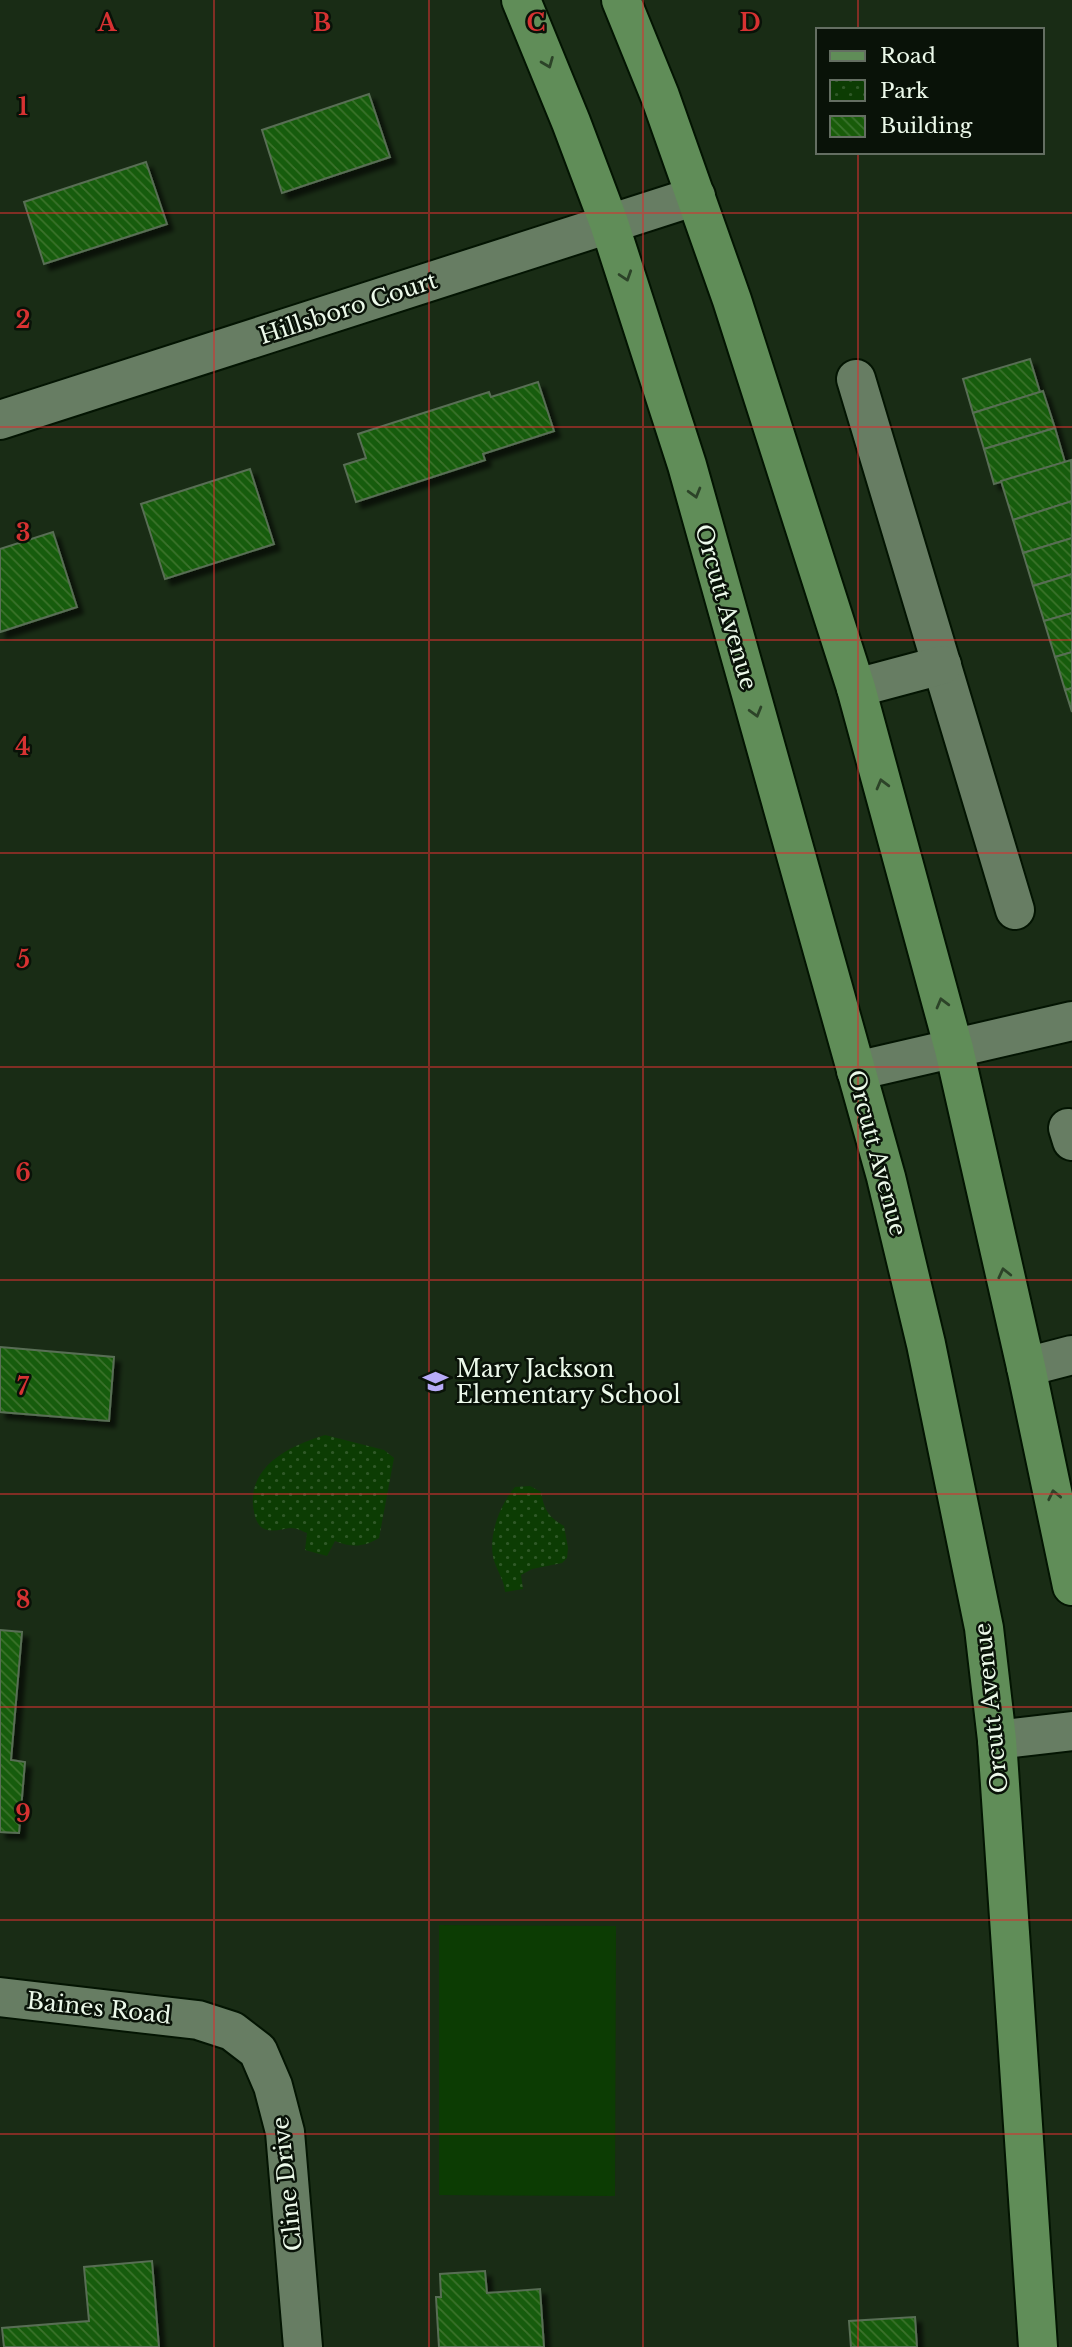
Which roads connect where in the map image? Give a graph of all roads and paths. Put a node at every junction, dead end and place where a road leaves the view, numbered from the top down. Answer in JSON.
{"nodes":[{"id":1,"x":521,"y":0,"type":"edge"},
{"id":2,"x":621,"y":0,"type":"edge"},
{"id":3,"x":696,"y":196,"type":"junction"},
{"id":4,"x":609,"y":223,"type":"junction"},
{"id":5,"x":856,"y":379,"type":"dead end"},
{"id":6,"x":0,"y":420,"type":"edge"},
{"id":7,"x":942,"y":665,"type":"junction"},
{"id":8,"x":856,"y":688,"type":"junction"},
{"id":9,"x":1015,"y":911,"type":"dead end"},
{"id":10,"x":1072,"y":1021,"type":"edge"},
{"id":11,"x":954,"y":1049,"type":"junction"},
{"id":12,"x":856,"y":1072,"type":"junction"},
{"id":13,"x":1072,"y":1355,"type":"edge"},
{"id":14,"x":1026,"y":1367,"type":"junction"},
{"id":15,"x":1072,"y":1586,"type":"edge"},
{"id":16,"x":1072,"y":1731,"type":"edge"},
{"id":17,"x":997,"y":1740,"type":"junction"},
{"id":18,"x":0,"y":1997,"type":"edge"},
{"id":19,"x":198,"y":2020,"type":"joint"},
{"id":20,"x":303,"y":2347,"type":"edge"},
{"id":21,"x":1038,"y":2347,"type":"edge"}],
"edges":[{"from":1,"to":4,"type":"main road","name":"Orcutt Avenue","one_way":true},
{"from":2,"to":3,"type":"main road"},
{"from":3,"to":4,"type":"street","name":"Hillsboro Court"},
{"from":3,"to":8,"type":"main road"},
{"from":4,"to":6,"type":"street","name":"Hillsboro Court"},
{"from":4,"to":12,"type":"main road","name":"Orcutt Avenue","one_way":true},
{"from":5,"to":7,"type":"street"},
{"from":7,"to":8,"type":"street"},
{"from":7,"to":9,"type":"street"},
{"from":11,"to":8,"type":"main road","one_way":true},
{"from":10,"to":11,"type":"street"},
{"from":11,"to":12,"type":"street"},
{"from":14,"to":11,"type":"main road","one_way":true},
{"from":12,"to":17,"type":"main road","name":"Orcutt Avenue"},
{"from":13,"to":14,"type":"street"},
{"from":15,"to":14,"type":"main road","one_way":true},
{"from":16,"to":17,"type":"street"},
{"from":17,"to":21,"type":"main road","name":"Orcutt Avenue"},
{"from":18,"to":19,"type":"street","name":"Baines Road"},
{"from":19,"to":20,"type":"street","name":"Cline Drive"}]}
